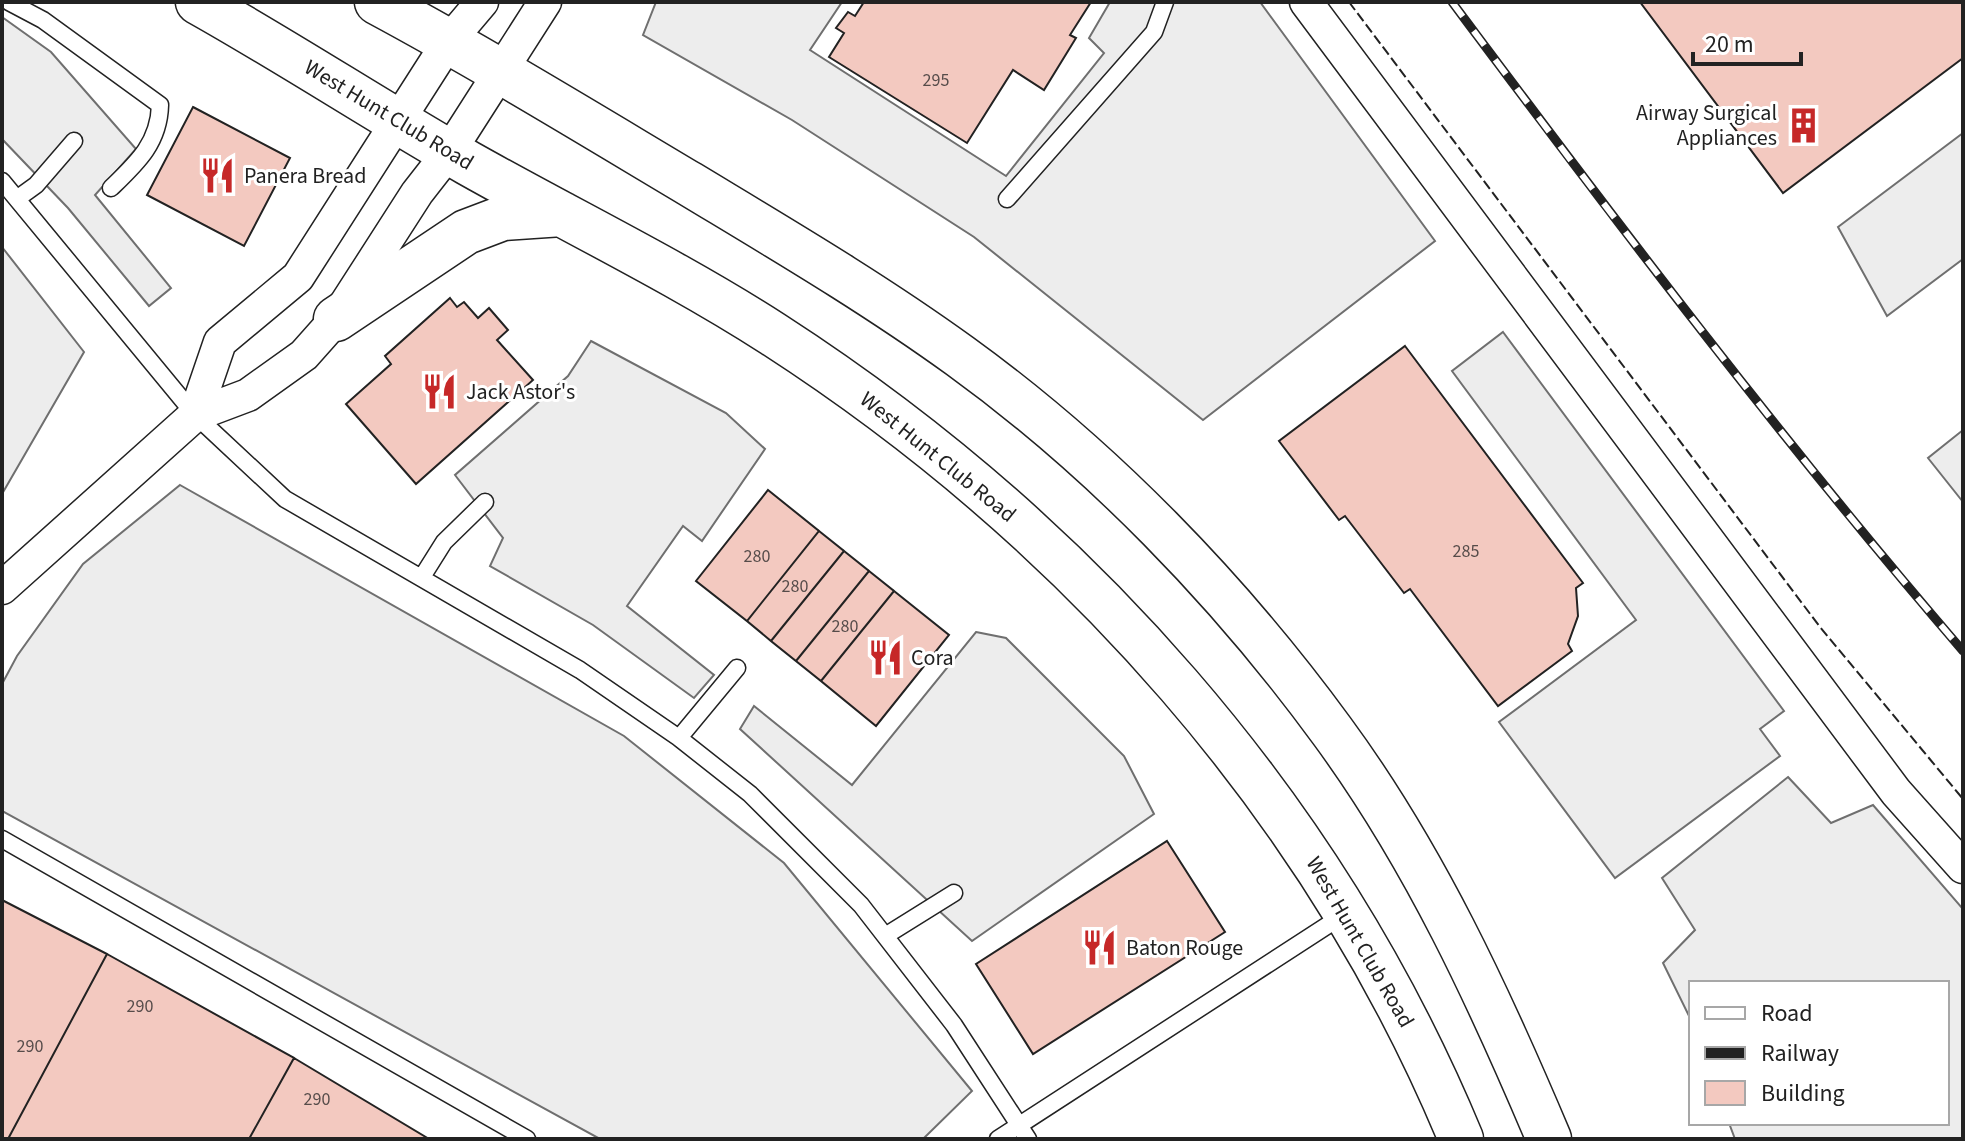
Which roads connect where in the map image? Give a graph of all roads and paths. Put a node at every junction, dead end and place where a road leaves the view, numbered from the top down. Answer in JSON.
{"nodes":[{"id":1,"x":9,"y":2,"type":"edge"},
{"id":2,"x":198,"y":2,"type":"edge"},
{"id":3,"x":377,"y":2,"type":"edge"},
{"id":4,"x":482,"y":2,"type":"edge"},
{"id":5,"x":545,"y":2,"type":"edge"},
{"id":6,"x":1165,"y":2,"type":"edge"},
{"id":7,"x":1306,"y":2,"type":"edge"},
{"id":8,"x":449,"y":41,"type":"junction"},
{"id":9,"x":502,"y":71,"type":"junction"},
{"id":10,"x":399,"y":122,"type":"junction"},
{"id":11,"x":74,"y":141,"type":"dead end"},
{"id":12,"x":449,"y":152,"type":"junction"},
{"id":13,"x":2,"y":181,"type":"edge"},
{"id":14,"x":111,"y":188,"type":"dead end"},
{"id":15,"x":18,"y":198,"type":"junction"},
{"id":16,"x":1007,"y":199,"type":"dead end"},
{"id":17,"x":562,"y":214,"type":"junction"},
{"id":18,"x":336,"y":319,"type":"junction"},
{"id":19,"x":195,"y":415,"type":"junction"},
{"id":20,"x":485,"y":502,"type":"dead end"},
{"id":21,"x":422,"y":577,"type":"junction"},
{"id":22,"x":2,"y":588,"type":"edge"},
{"id":23,"x":737,"y":668,"type":"dead end"},
{"id":24,"x":679,"y":738,"type":"junction"},
{"id":25,"x":2,"y":839,"type":"edge"},
{"id":26,"x":1963,"y":867,"type":"edge"},
{"id":27,"x":954,"y":893,"type":"dead end"},
{"id":28,"x":1348,"y":912,"type":"junction"},
{"id":29,"x":885,"y":936,"type":"junction"},
{"id":30,"x":1019,"y":1123,"type":"junction"},
{"id":31,"x":527,"y":1139,"type":"edge"},
{"id":32,"x":998,"y":1139,"type":"edge"},
{"id":33,"x":1028,"y":1139,"type":"edge"},
{"id":34,"x":1461,"y":1139,"type":"edge"},
{"id":35,"x":1549,"y":1139,"type":"edge"}],
"edges":[{"from":1,"to":14,"type":"lane"},
{"from":2,"to":10,"type":"main road","name":"West Hunt Club Road"},
{"from":3,"to":8,"type":"main road"},
{"from":4,"to":8,"type":"street"},
{"from":5,"to":9,"type":"street"},
{"from":6,"to":16,"type":"lane"},
{"from":7,"to":26,"type":"street"},
{"from":8,"to":9,"type":"main road"},
{"from":8,"to":10,"type":"street"},
{"from":9,"to":12,"type":"street"},
{"from":9,"to":35,"type":"main road"},
{"from":10,"to":12,"type":"main road","name":"West Hunt Club Road"},
{"from":10,"to":19,"type":"street"},
{"from":11,"to":15,"type":"lane"},
{"from":12,"to":17,"type":"main road","name":"West Hunt Club Road"},
{"from":12,"to":18,"type":"street"},
{"from":13,"to":15,"type":"lane"},
{"from":15,"to":19,"type":"lane"},
{"from":17,"to":18,"type":"main road"},
{"from":17,"to":28,"type":"main road","name":"West Hunt Club Road"},
{"from":18,"to":19,"type":"street"},
{"from":19,"to":21,"type":"lane"},
{"from":19,"to":22,"type":"street"},
{"from":20,"to":21,"type":"lane"},
{"from":21,"to":24,"type":"lane"},
{"from":23,"to":24,"type":"lane"},
{"from":24,"to":29,"type":"lane"},
{"from":25,"to":31,"type":"lane"},
{"from":27,"to":29,"type":"lane"},
{"from":28,"to":30,"type":"lane"},
{"from":28,"to":34,"type":"main road","name":"West Hunt Club Road"},
{"from":29,"to":30,"type":"lane"},
{"from":30,"to":32,"type":"lane"},
{"from":30,"to":33,"type":"lane"}]}
